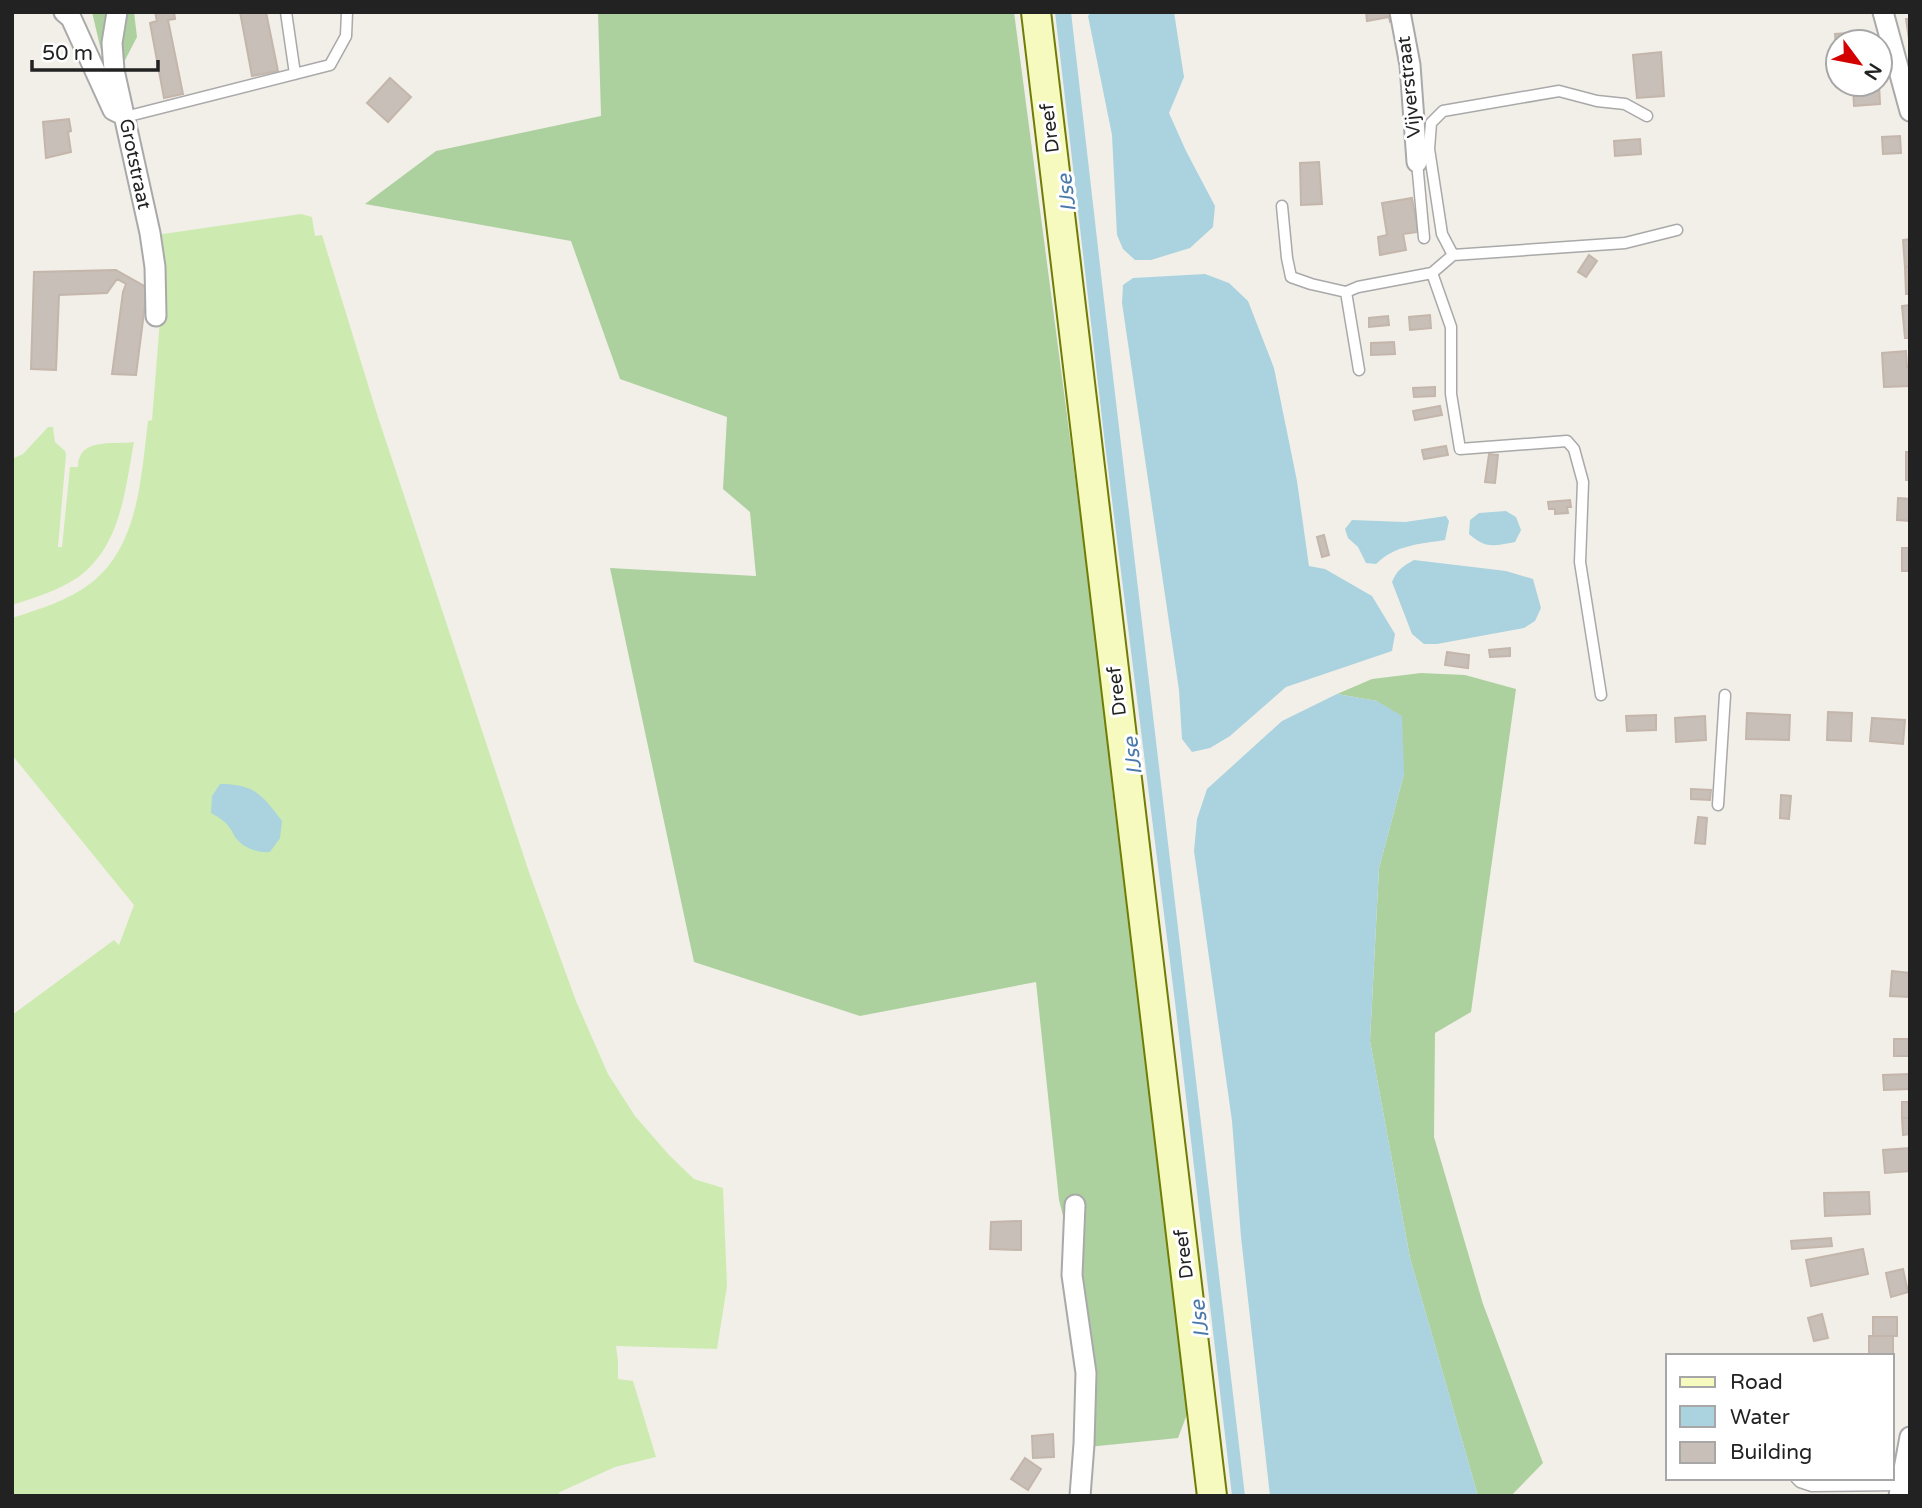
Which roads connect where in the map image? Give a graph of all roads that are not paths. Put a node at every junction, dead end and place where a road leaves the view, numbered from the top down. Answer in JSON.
{"nodes":[{"id":1,"x":64,"y":12,"type":"edge"},
{"id":2,"x":117,"y":12,"type":"edge"},
{"id":3,"x":286,"y":12,"type":"edge"},
{"id":4,"x":347,"y":12,"type":"edge"},
{"id":5,"x":1036,"y":12,"type":"edge"},
{"id":6,"x":1400,"y":12,"type":"edge"},
{"id":7,"x":1883,"y":12,"type":"edge"},
{"id":8,"x":296,"y":74,"type":"junction"},
{"id":9,"x":1910,"y":111,"type":"edge"},
{"id":10,"x":1647,"y":116,"type":"dead end"},
{"id":11,"x":125,"y":117,"type":"junction"},
{"id":12,"x":1417,"y":162,"type":"joint"},
{"id":13,"x":1282,"y":206,"type":"dead end"},
{"id":14,"x":1677,"y":230,"type":"dead end"},
{"id":15,"x":1424,"y":238,"type":"dead end"},
{"id":16,"x":1453,"y":255,"type":"junction"},
{"id":17,"x":1432,"y":273,"type":"junction"},
{"id":18,"x":1346,"y":292,"type":"junction"},
{"id":19,"x":156,"y":316,"type":"dead end"},
{"id":20,"x":1359,"y":370,"type":"dead end"},
{"id":21,"x":1601,"y":695,"type":"dead end"},
{"id":22,"x":1726,"y":695,"type":"dead end"},
{"id":23,"x":1718,"y":806,"type":"dead end"},
{"id":24,"x":1075,"y":1205,"type":"dead end"},
{"id":25,"x":1910,"y":1437,"type":"edge"},
{"id":26,"x":1798,"y":1480,"type":"edge"},
{"id":27,"x":1900,"y":1490,"type":"edge"},
{"id":28,"x":1080,"y":1496,"type":"edge"},
{"id":29,"x":1212,"y":1496,"type":"edge"}],
"edges":[{"from":1,"to":11,"type":"street"},
{"from":2,"to":11,"type":"street","name":"Grotstraat"},
{"from":3,"to":8,"type":"lane"},
{"from":4,"to":8,"type":"lane"},
{"from":5,"to":29,"type":"main road","name":"Dreef"},
{"from":6,"to":12,"type":"street","name":"Vijverstraat"},
{"from":7,"to":9,"type":"street"},
{"from":8,"to":11,"type":"lane"},
{"from":10,"to":16,"type":"lane"},
{"from":11,"to":19,"type":"street","name":"Grotstraat"},
{"from":12,"to":15,"type":"lane"},
{"from":13,"to":18,"type":"lane"},
{"from":14,"to":16,"type":"lane"},
{"from":16,"to":17,"type":"lane"},
{"from":17,"to":18,"type":"lane"},
{"from":17,"to":21,"type":"lane"},
{"from":18,"to":20,"type":"lane"},
{"from":22,"to":23,"type":"lane"},
{"from":24,"to":28,"type":"street"},
{"from":25,"to":27,"type":"street"},
{"from":26,"to":27,"type":"lane"}]}
